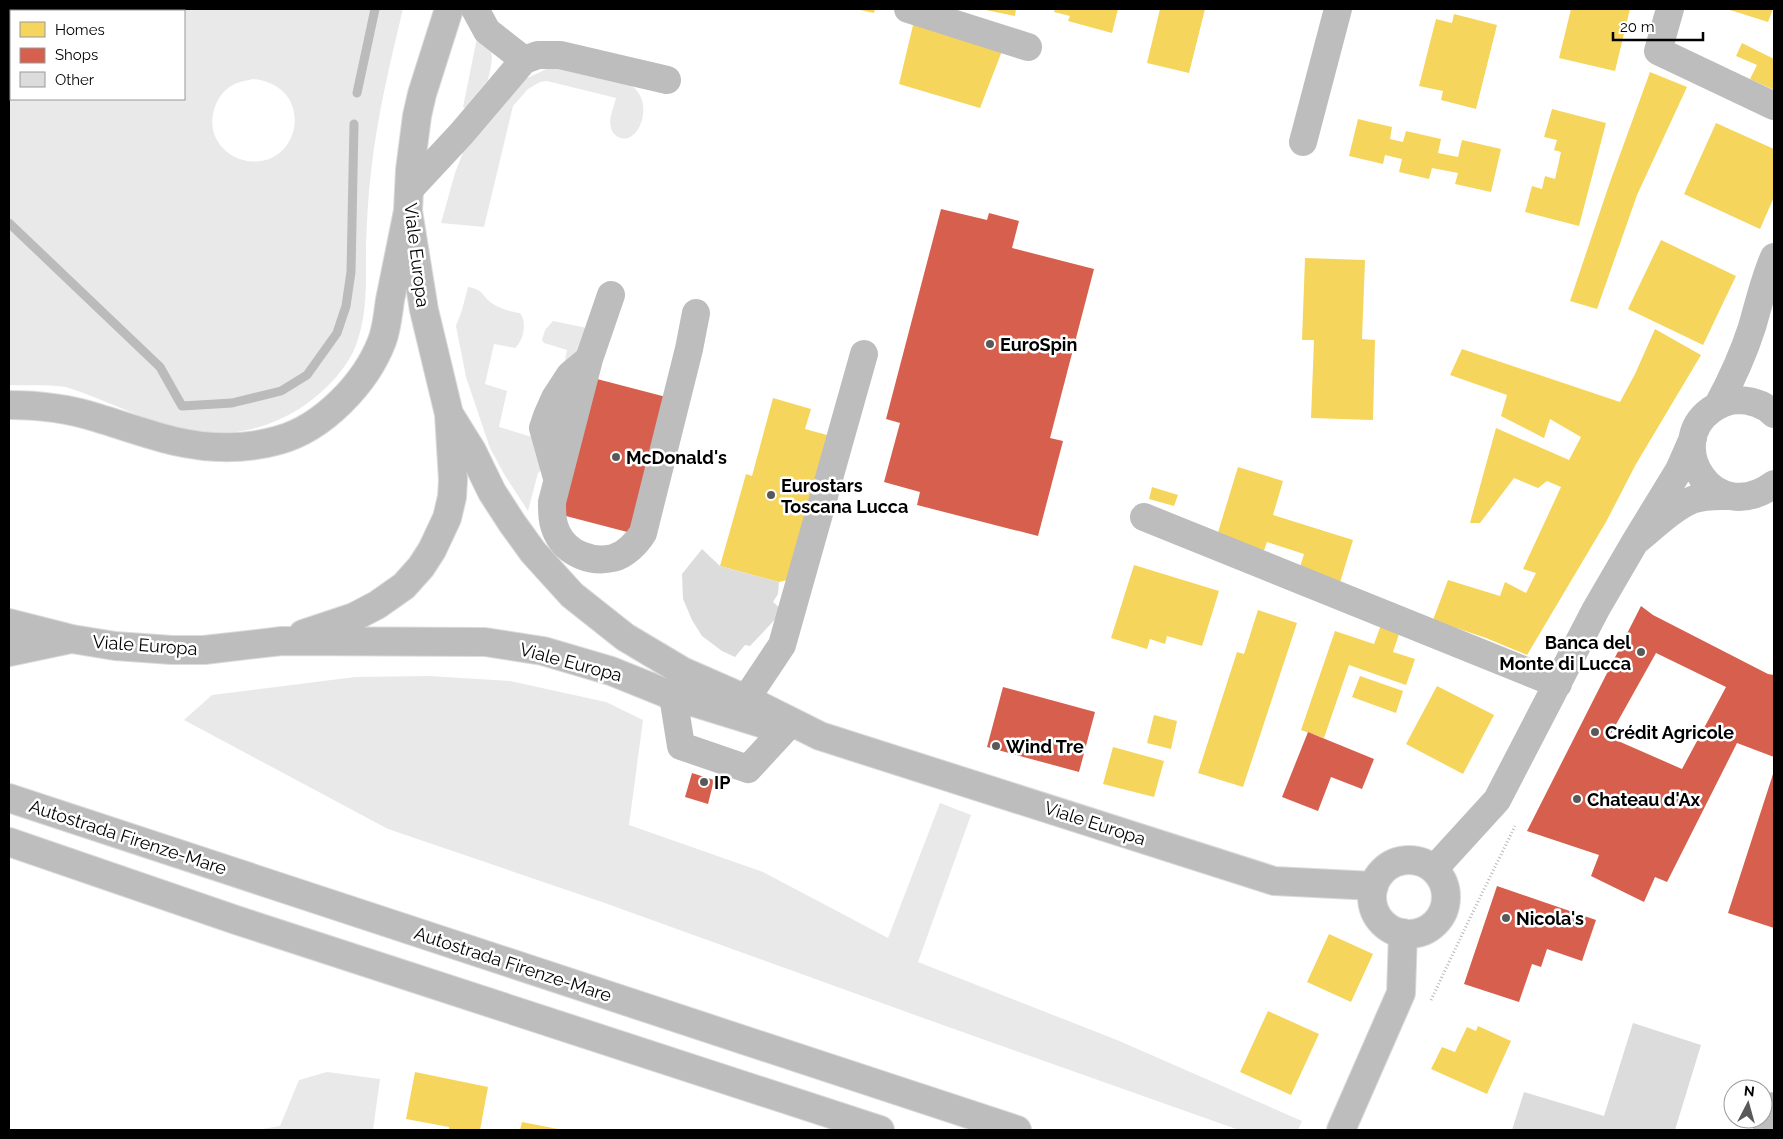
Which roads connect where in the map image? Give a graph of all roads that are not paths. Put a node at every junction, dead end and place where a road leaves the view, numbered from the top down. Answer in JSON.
{"nodes":[{"id":1,"x":430,"y":9,"type":"edge"},
{"id":2,"x":449,"y":9,"type":"edge"},
{"id":3,"x":475,"y":9,"type":"edge"},
{"id":4,"x":908,"y":9,"type":"edge"},
{"id":5,"x":1338,"y":9,"type":"edge"},
{"id":6,"x":1670,"y":9,"type":"edge"},
{"id":7,"x":1028,"y":47,"type":"dead end"},
{"id":8,"x":524,"y":60,"type":"junction"},
{"id":9,"x":667,"y":80,"type":"dead end"},
{"id":10,"x":422,"y":94,"type":"junction"},
{"id":11,"x":1774,"y":106,"type":"edge"},
{"id":12,"x":1303,"y":142,"type":"dead end"},
{"id":13,"x":409,"y":200,"type":"junction"},
{"id":14,"x":1774,"y":257,"type":"edge"},
{"id":15,"x":611,"y":294,"type":"dead end"},
{"id":16,"x":696,"y":314,"type":"dead end"},
{"id":17,"x":864,"y":354,"type":"dead end"},
{"id":18,"x":9,"y":405,"type":"edge"},
{"id":19,"x":1718,"y":405,"type":"junction"},
{"id":20,"x":448,"y":414,"type":"junction"},
{"id":21,"x":1774,"y":414,"type":"edge"},
{"id":22,"x":1693,"y":438,"type":"junction"},
{"id":23,"x":1774,"y":484,"type":"edge"},
{"id":24,"x":1731,"y":496,"type":"junction"},
{"id":25,"x":1144,"y":517,"type":"dead end"},
{"id":26,"x":1635,"y":542,"type":"junction"},
{"id":27,"x":9,"y":623,"type":"edge"},
{"id":28,"x":72,"y":639,"type":"junction"},
{"id":29,"x":282,"y":641,"type":"junction"},
{"id":30,"x":9,"y":652,"type":"edge"},
{"id":31,"x":1558,"y":684,"type":"junction"},
{"id":32,"x":673,"y":696,"type":"junction"},
{"id":33,"x":746,"y":699,"type":"junction"},
{"id":34,"x":784,"y":730,"type":"junction"},
{"id":35,"x":820,"y":736,"type":"junction"},
{"id":36,"x":9,"y":798,"type":"edge"},
{"id":37,"x":9,"y":842,"type":"edge"},
{"id":38,"x":1434,"y":869,"type":"junction"},
{"id":39,"x":1374,"y":886,"type":"junction"},
{"id":40,"x":1403,"y":934,"type":"junction"},
{"id":41,"x":1774,"y":1106,"type":"edge"},
{"id":42,"x":880,"y":1130,"type":"edge"},
{"id":43,"x":1017,"y":1130,"type":"edge"},
{"id":44,"x":1341,"y":1130,"type":"edge"},
{"id":45,"x":1767,"y":1130,"type":"edge"}],
"edges":[{"from":1,"to":10,"type":"main road","name":"Viale Europa"},
{"from":2,"to":10,"type":"main road","name":"Viale Europa"},
{"from":3,"to":8,"type":"main road"},
{"from":4,"to":7,"type":"main road"},
{"from":5,"to":12,"type":"main road"},
{"from":6,"to":11,"type":"main road"},
{"from":8,"to":9,"type":"main road"},
{"from":8,"to":13,"type":"main road"},
{"from":10,"to":13,"type":"main road","name":"Viale Europa"},
{"from":13,"to":18,"type":"main road"},
{"from":13,"to":20,"type":"main road","name":"Viale Europa"},
{"from":14,"to":19,"type":"main road"},
{"from":15,"to":16,"type":"main road"},
{"from":17,"to":33,"type":"main road"},
{"from":19,"to":21,"type":"main road"},
{"from":19,"to":22,"type":"main road"},
{"from":20,"to":29,"type":"main road","name":"Viale Europa"},
{"from":20,"to":33,"type":"main road","name":"Viale Europa"},
{"from":22,"to":24,"type":"main road"},
{"from":22,"to":26,"type":"main road"},
{"from":23,"to":24,"type":"main road"},
{"from":24,"to":26,"type":"main road"},
{"from":25,"to":31,"type":"main road"},
{"from":26,"to":31,"type":"main road"},
{"from":27,"to":28,"type":"main road","name":"Viale Europa"},
{"from":28,"to":29,"type":"main road","name":"Viale Europa"},
{"from":28,"to":30,"type":"main road"},
{"from":29,"to":32,"type":"main road","name":"Viale Europa"},
{"from":31,"to":38,"type":"main road"},
{"from":32,"to":34,"type":"main road","name":"Viale Europa"},
{"from":32,"to":34,"type":"main road"},
{"from":33,"to":35,"type":"main road","name":"Viale Europa"},
{"from":34,"to":35,"type":"main road","name":"Viale Europa"},
{"from":35,"to":39,"type":"main road","name":"Viale Europa"},
{"from":36,"to":43,"type":"main road","name":"Autostrada Firenze-Mare"},
{"from":37,"to":42,"type":"main road"},
{"from":38,"to":39,"type":"main road"},
{"from":38,"to":40,"type":"main road"},
{"from":39,"to":40,"type":"main road"},
{"from":40,"to":44,"type":"main road"},
{"from":41,"to":45,"type":"main road"}]}
